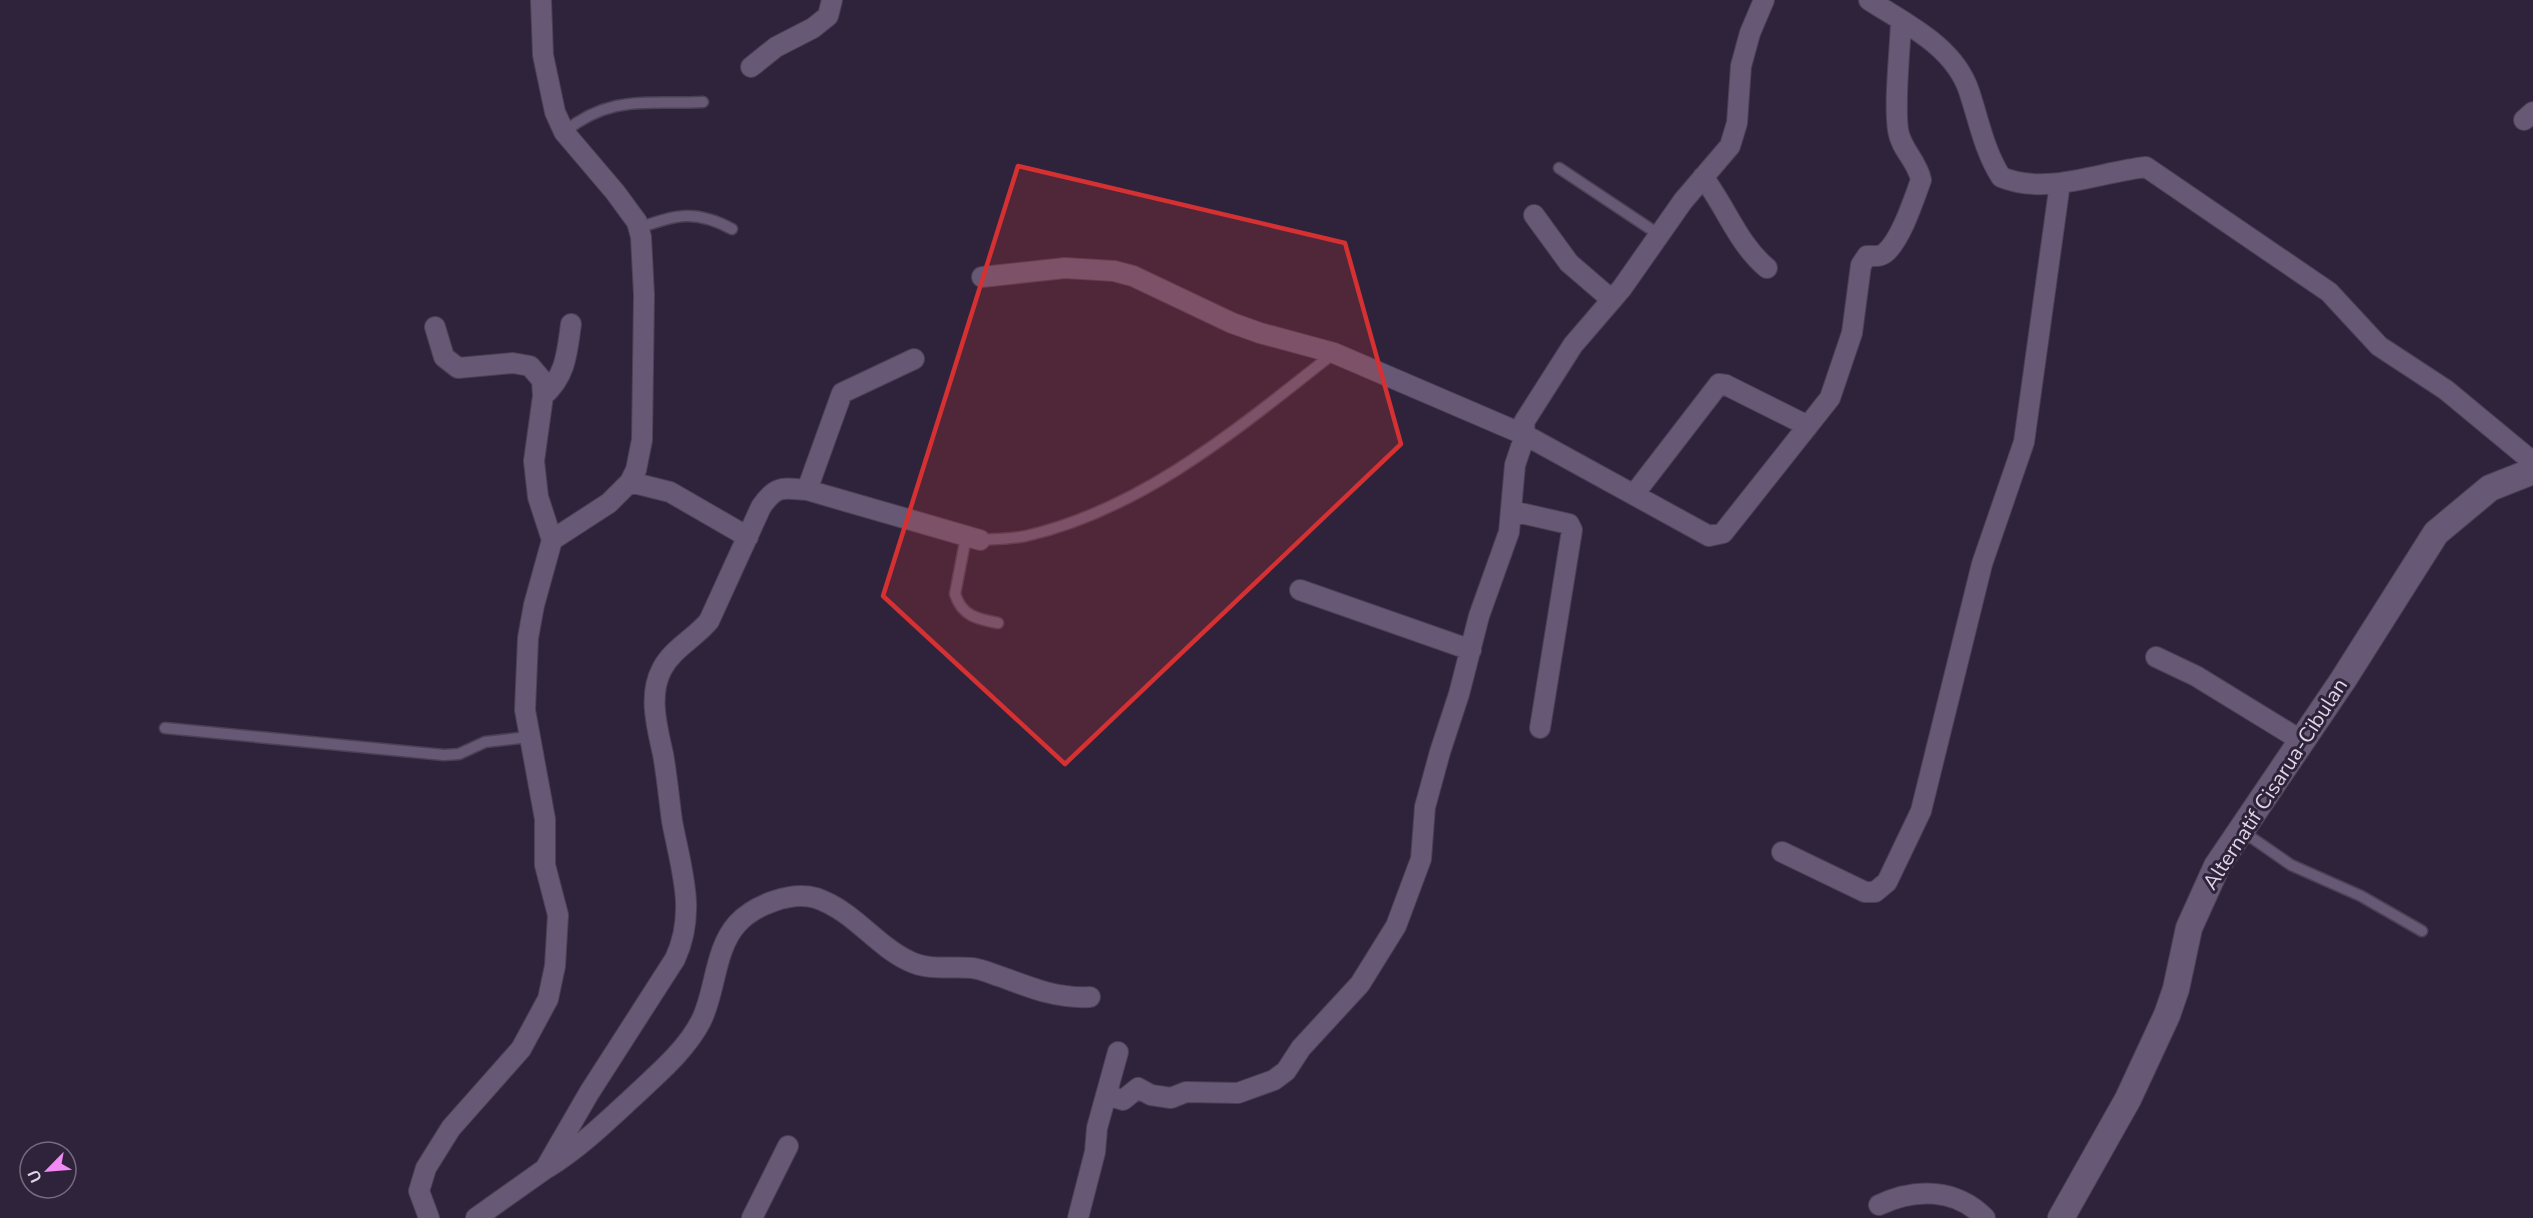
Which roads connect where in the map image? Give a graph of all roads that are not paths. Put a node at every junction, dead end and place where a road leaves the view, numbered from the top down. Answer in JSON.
{"nodes":[{"id":1,"x":541,"y":0,"type":"edge"},
{"id":2,"x":832,"y":0,"type":"edge"},
{"id":3,"x":1764,"y":0,"type":"edge"},
{"id":4,"x":1869,"y":0,"type":"edge"},
{"id":5,"x":1901,"y":21,"type":"junction"},
{"id":6,"x":751,"y":67,"type":"dead end"},
{"id":7,"x":703,"y":102,"type":"dead end"},
{"id":8,"x":564,"y":132,"type":"junction"},
{"id":9,"x":1559,"y":168,"type":"dead end"},
{"id":10,"x":1703,"y":177,"type":"junction"},
{"id":11,"x":2060,"y":183,"type":"junction"},
{"id":12,"x":1534,"y":216,"type":"dead end"},
{"id":13,"x":638,"y":228,"type":"junction"},
{"id":14,"x":732,"y":229,"type":"dead end"},
{"id":15,"x":1661,"y":236,"type":"junction"},
{"id":16,"x":1767,"y":268,"type":"dead end"},
{"id":17,"x":982,"y":277,"type":"dead end"},
{"id":18,"x":1612,"y":300,"type":"junction"},
{"id":19,"x":571,"y":324,"type":"dead end"},
{"id":20,"x":435,"y":327,"type":"dead end"},
{"id":21,"x":1334,"y":353,"type":"junction"},
{"id":22,"x":914,"y":359,"type":"dead end"},
{"id":23,"x":543,"y":396,"type":"junction"},
{"id":24,"x":1808,"y":426,"type":"junction"},
{"id":25,"x":1525,"y":435,"type":"junction"},
{"id":26,"x":2533,"y":462,"type":"edge"},
{"id":27,"x":2533,"y":471,"type":"edge"},
{"id":28,"x":630,"y":482,"type":"junction"},
{"id":29,"x":807,"y":490,"type":"junction"},
{"id":30,"x":1635,"y":493,"type":"junction"},
{"id":31,"x":1512,"y":510,"type":"junction"},
{"id":32,"x":748,"y":537,"type":"junction"},
{"id":33,"x":973,"y":539,"type":"junction"},
{"id":34,"x":552,"y":540,"type":"junction"},
{"id":35,"x":1300,"y":590,"type":"dead end"},
{"id":36,"x":998,"y":624,"type":"dead end"},
{"id":37,"x":1472,"y":650,"type":"junction"},
{"id":38,"x":2157,"y":657,"type":"dead end"},
{"id":39,"x":165,"y":728,"type":"dead end"},
{"id":40,"x":1539,"y":728,"type":"dead end"},
{"id":41,"x":530,"y":738,"type":"junction"},
{"id":42,"x":2302,"y":741,"type":"junction"},
{"id":43,"x":2241,"y":830,"type":"junction"},
{"id":44,"x":1782,"y":852,"type":"dead end"},
{"id":45,"x":2422,"y":931,"type":"dead end"},
{"id":46,"x":1090,"y":997,"type":"dead end"},
{"id":47,"x":1118,"y":1052,"type":"dead end"},
{"id":48,"x":1106,"y":1095,"type":"junction"},
{"id":49,"x":788,"y":1146,"type":"dead end"},
{"id":50,"x":545,"y":1169,"type":"junction"},
{"id":51,"x":1879,"y":1205,"type":"dead end"},
{"id":52,"x":429,"y":1218,"type":"edge"},
{"id":53,"x":476,"y":1218,"type":"edge"},
{"id":54,"x":752,"y":1218,"type":"edge"},
{"id":55,"x":1078,"y":1218,"type":"edge"},
{"id":56,"x":1985,"y":1218,"type":"edge"},
{"id":57,"x":2061,"y":1218,"type":"edge"}],
"edges":[{"from":1,"to":8,"type":"street"},
{"from":2,"to":6,"type":"street"},
{"from":3,"to":10,"type":"street"},
{"from":4,"to":5,"type":"street"},
{"from":5,"to":11,"type":"street"},
{"from":5,"to":24,"type":"street"},
{"from":7,"to":8,"type":"lane"},
{"from":8,"to":13,"type":"street"},
{"from":9,"to":15,"type":"lane"},
{"from":10,"to":15,"type":"street"},
{"from":10,"to":16,"type":"street"},
{"from":11,"to":26,"type":"street"},
{"from":11,"to":44,"type":"street"},
{"from":12,"to":18,"type":"street"},
{"from":13,"to":14,"type":"lane"},
{"from":13,"to":28,"type":"street"},
{"from":15,"to":18,"type":"street"},
{"from":17,"to":21,"type":"street"},
{"from":18,"to":25,"type":"street"},
{"from":19,"to":23,"type":"street"},
{"from":20,"to":23,"type":"street"},
{"from":21,"to":25,"type":"street"},
{"from":21,"to":33,"type":"lane"},
{"from":22,"to":29,"type":"street"},
{"from":23,"to":34,"type":"street"},
{"from":24,"to":30,"type":"street"},
{"from":24,"to":30,"type":"street"},
{"from":25,"to":30,"type":"street"},
{"from":25,"to":31,"type":"street"},
{"from":27,"to":42,"type":"street","name":"Alternatif Cisarua-Cibulan"},
{"from":28,"to":32,"type":"street"},
{"from":28,"to":34,"type":"street"},
{"from":29,"to":32,"type":"street"},
{"from":29,"to":33,"type":"street"},
{"from":31,"to":37,"type":"street"},
{"from":31,"to":40,"type":"street"},
{"from":32,"to":50,"type":"street"},
{"from":33,"to":36,"type":"lane"},
{"from":34,"to":41,"type":"street"},
{"from":35,"to":37,"type":"street"},
{"from":37,"to":48,"type":"street"},
{"from":38,"to":42,"type":"street"},
{"from":39,"to":41,"type":"lane"},
{"from":41,"to":52,"type":"street"},
{"from":42,"to":43,"type":"street","name":"Alternatif Cisarua-Cibulan"},
{"from":43,"to":45,"type":"lane"},
{"from":43,"to":57,"type":"street","name":"Alternatif Cisarua-Cibulan"},
{"from":46,"to":50,"type":"street"},
{"from":47,"to":48,"type":"street"},
{"from":48,"to":55,"type":"street"},
{"from":49,"to":54,"type":"street"},
{"from":50,"to":53,"type":"street"},
{"from":51,"to":56,"type":"street"}]}
